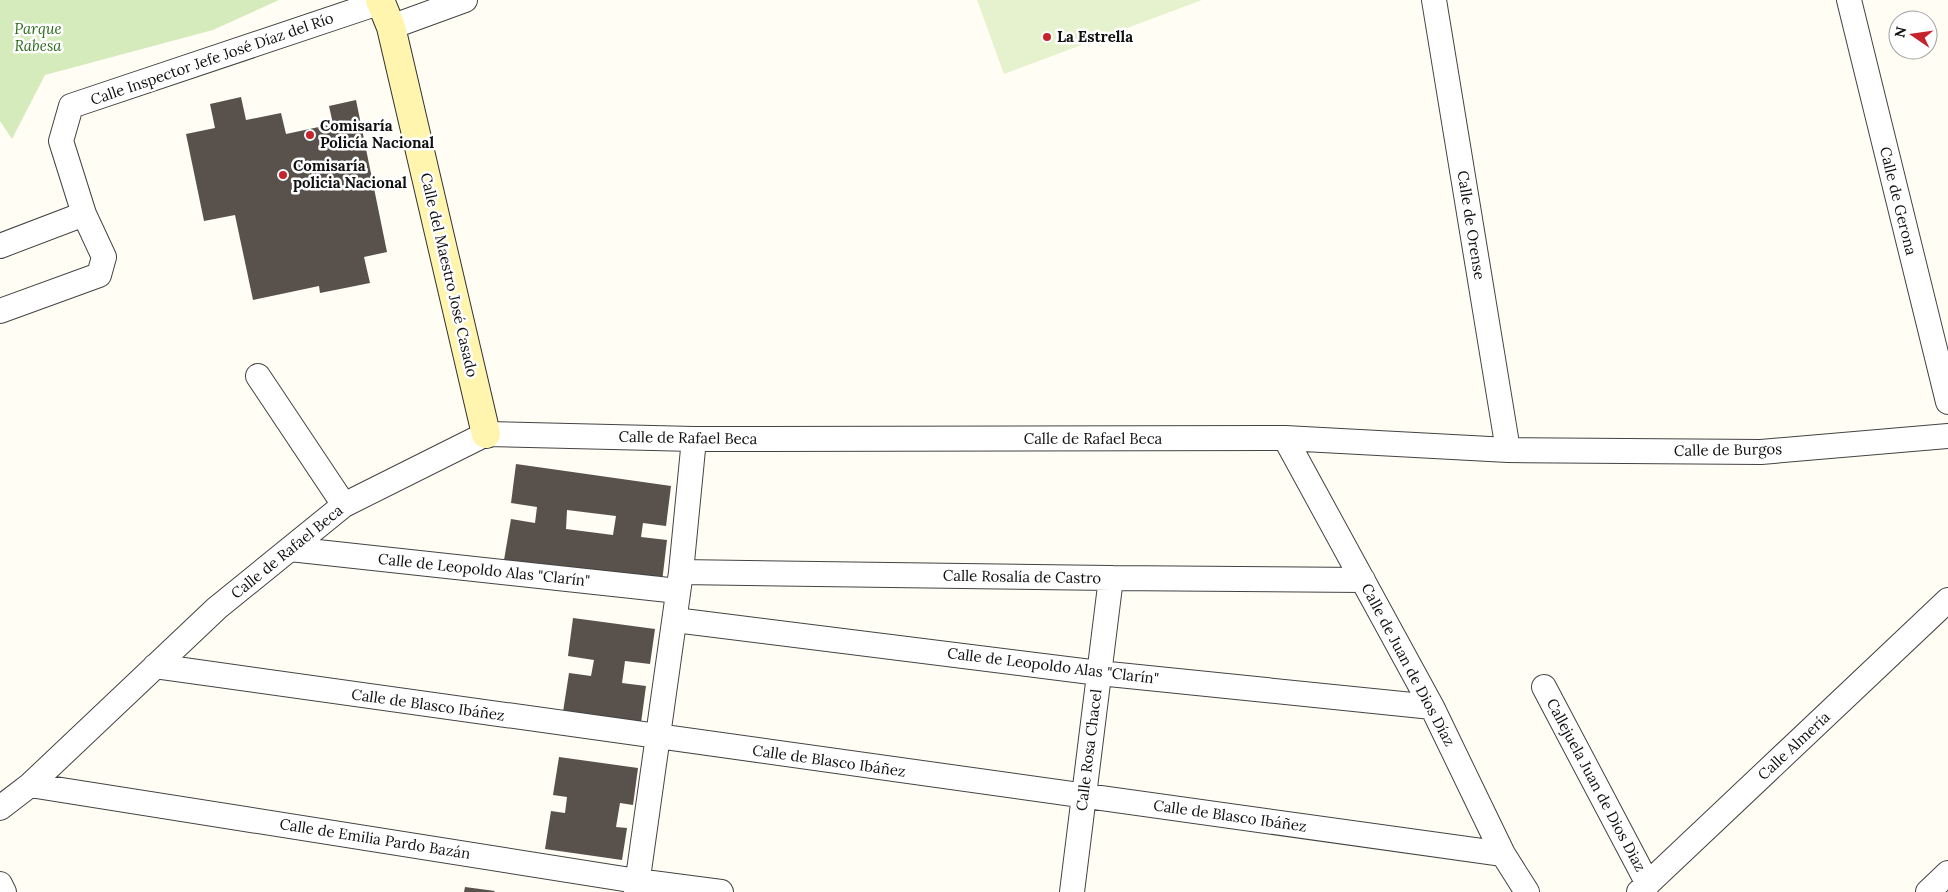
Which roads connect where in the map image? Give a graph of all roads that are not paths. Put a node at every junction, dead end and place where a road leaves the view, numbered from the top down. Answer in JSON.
{"nodes":[{"id":1,"x":465,"y":0,"type":"edge"},
{"id":2,"x":1434,"y":0,"type":"edge"},
{"id":3,"x":1849,"y":0,"type":"edge"},
{"id":4,"x":381,"y":1,"type":"edge"},
{"id":5,"x":391,"y":28,"type":"junction"},
{"id":6,"x":84,"y":214,"type":"junction"},
{"id":7,"x":0,"y":246,"type":"edge"},
{"id":8,"x":0,"y":311,"type":"edge"},
{"id":9,"x":258,"y":376,"type":"dead end"},
{"id":10,"x":1948,"y":402,"type":"edge"},
{"id":11,"x":486,"y":434,"type":"junction"},
{"id":12,"x":1948,"y":436,"type":"edge"},
{"id":13,"x":1285,"y":438,"type":"junction"},
{"id":14,"x":694,"y":439,"type":"junction"},
{"id":15,"x":1508,"y":450,"type":"junction"},
{"id":16,"x":344,"y":505,"type":"junction"},
{"id":17,"x":290,"y":549,"type":"junction"},
{"id":18,"x":1111,"y":578,"type":"junction"},
{"id":19,"x":1363,"y":580,"type":"junction"},
{"id":20,"x":680,"y":581,"type":"junction"},
{"id":21,"x":1948,"y":600,"type":"edge"},
{"id":22,"x":675,"y":620,"type":"junction"},
{"id":23,"x":155,"y":666,"type":"junction"},
{"id":24,"x":1099,"y":673,"type":"junction"},
{"id":25,"x":1544,"y":687,"type":"dead end"},
{"id":26,"x":1432,"y":707,"type":"junction"},
{"id":27,"x":657,"y":737,"type":"junction"},
{"id":28,"x":30,"y":785,"type":"junction"},
{"id":29,"x":1083,"y":795,"type":"junction"},
{"id":30,"x":0,"y":808,"type":"edge"},
{"id":31,"x":1502,"y":854,"type":"junction"},
{"id":32,"x":1948,"y":873,"type":"edge"},
{"id":33,"x":0,"y":884,"type":"edge"},
{"id":34,"x":637,"y":886,"type":"edge"},
{"id":35,"x":1644,"y":888,"type":"edge"},
{"id":36,"x":4,"y":892,"type":"edge"},
{"id":37,"x":721,"y":892,"type":"edge"},
{"id":38,"x":1072,"y":892,"type":"edge"},
{"id":39,"x":1527,"y":892,"type":"edge"},
{"id":40,"x":1928,"y":892,"type":"edge"}],
"edges":[{"from":1,"to":5,"type":"street"},
{"from":2,"to":15,"type":"street","name":"Calle de Orense"},
{"from":3,"to":10,"type":"street","name":"Calle de Gerona"},
{"from":4,"to":5,"type":"street","name":"Calle del Maestro José Casado"},
{"from":4,"to":6,"type":"street","name":"Calle Inspector Jefe José Díaz del Río"},
{"from":5,"to":11,"type":"street","name":"Calle del Maestro José Casado"},
{"from":6,"to":7,"type":"street"},
{"from":6,"to":8,"type":"street"},
{"from":9,"to":16,"type":"street"},
{"from":11,"to":14,"type":"street","name":"Calle de Rafael Beca"},
{"from":11,"to":16,"type":"street","name":"Calle de Rafael Beca"},
{"from":12,"to":15,"type":"street","name":"Calle de Burgos"},
{"from":13,"to":14,"type":"street","name":"Calle de Rafael Beca"},
{"from":13,"to":15,"type":"street","name":"Calle de Rafael Beca"},
{"from":13,"to":19,"type":"street","name":"Calle de Juan de Dios Díaz"},
{"from":14,"to":20,"type":"street"},
{"from":16,"to":17,"type":"street","name":"Calle de Rafael Beca"},
{"from":17,"to":20,"type":"street","name":"Calle de Leopoldo Alas \"Clarín\""},
{"from":17,"to":23,"type":"street","name":"Calle de Rafael Beca"},
{"from":18,"to":19,"type":"street","name":"Calle Rosalía de Castro"},
{"from":18,"to":20,"type":"street","name":"Calle Rosalía de Castro"},
{"from":18,"to":24,"type":"street","name":"Calle Rosa Chacel"},
{"from":19,"to":26,"type":"street","name":"Calle de Juan de Dios Díaz"},
{"from":20,"to":22,"type":"street"},
{"from":21,"to":35,"type":"street","name":"Calle Almería"},
{"from":22,"to":24,"type":"street","name":"Calle de Leopoldo Alas \"Clarín\""},
{"from":22,"to":27,"type":"street"},
{"from":23,"to":27,"type":"street","name":"Calle de Blasco Ibáñez"},
{"from":23,"to":28,"type":"street","name":"Calle de Rafael Beca"},
{"from":24,"to":26,"type":"street","name":"Calle de Leopoldo Alas \"Clarín\""},
{"from":24,"to":29,"type":"street","name":"Calle Rosa Chacel"},
{"from":25,"to":35,"type":"street","name":"Callejuela Juan de Dios Diaz"},
{"from":26,"to":31,"type":"street","name":"Calle de Juan de Dios Díaz"},
{"from":27,"to":29,"type":"street","name":"Calle de Blasco Ibáñez"},
{"from":27,"to":34,"type":"street"},
{"from":28,"to":30,"type":"street","name":"Calle de Rafael Beca"},
{"from":28,"to":34,"type":"street","name":"Calle de Emilia Pardo Bazán"},
{"from":29,"to":31,"type":"street","name":"Calle de Blasco Ibáñez"},
{"from":29,"to":38,"type":"street","name":"Calle Rosa Chacel"},
{"from":31,"to":39,"type":"street","name":"Calle de Juan de Dios Díaz"},
{"from":32,"to":40,"type":"street"},
{"from":33,"to":36,"type":"street"},
{"from":34,"to":37,"type":"street","name":"Calle de Emilia Pardo Bazán"}]}
